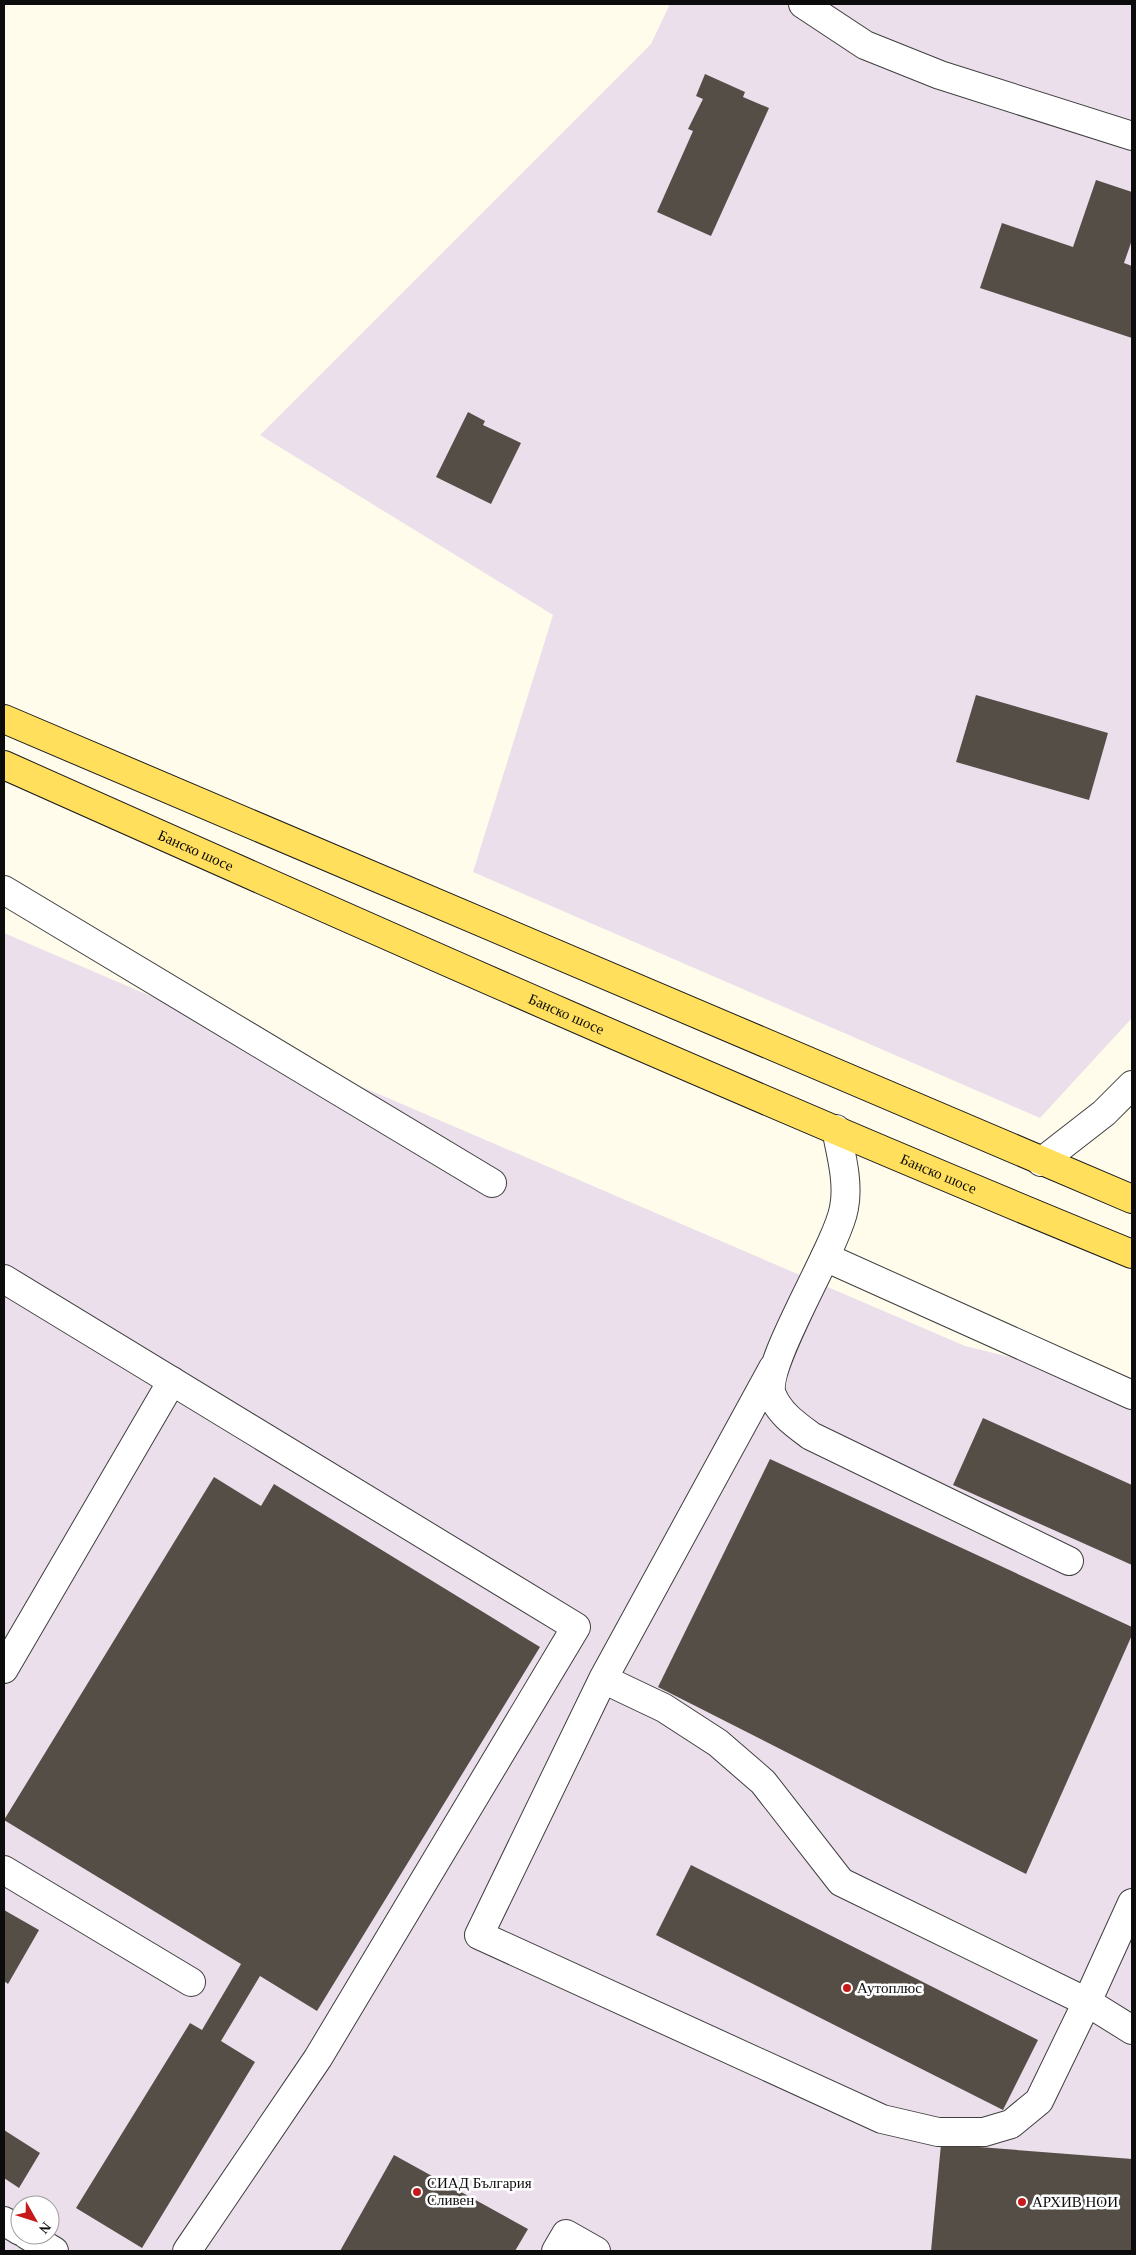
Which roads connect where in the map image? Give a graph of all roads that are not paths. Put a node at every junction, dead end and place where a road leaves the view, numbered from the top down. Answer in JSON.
{"nodes":[{"id":1,"x":803,"y":4,"type":"edge"},
{"id":2,"x":1132,"y":136,"type":"edge"},
{"id":3,"x":4,"y":719,"type":"edge"},
{"id":4,"x":4,"y":765,"type":"edge"},
{"id":5,"x":4,"y":890,"type":"edge"},
{"id":6,"x":1132,"y":1086,"type":"edge"},
{"id":7,"x":836,"y":1129,"type":"junction"},
{"id":8,"x":1041,"y":1162,"type":"junction"},
{"id":9,"x":492,"y":1183,"type":"dead end"},
{"id":10,"x":1132,"y":1199,"type":"edge"},
{"id":11,"x":1012,"y":1205,"type":"junction"},
{"id":12,"x":1132,"y":1242,"type":"edge"},
{"id":13,"x":1132,"y":1254,"type":"edge"},
{"id":14,"x":825,"y":1257,"type":"junction"},
{"id":15,"x":4,"y":1279,"type":"edge"},
{"id":16,"x":773,"y":1368,"type":"junction"},
{"id":17,"x":172,"y":1381,"type":"junction"},
{"id":18,"x":1132,"y":1394,"type":"edge"},
{"id":19,"x":1069,"y":1561,"type":"dead end"},
{"id":20,"x":4,"y":1668,"type":"edge"},
{"id":21,"x":603,"y":1679,"type":"junction"},
{"id":22,"x":4,"y":1870,"type":"edge"},
{"id":23,"x":1132,"y":1903,"type":"edge"},
{"id":24,"x":191,"y":1982,"type":"dead end"},
{"id":25,"x":1087,"y":2002,"type":"junction"},
{"id":26,"x":1132,"y":2030,"type":"edge"},
{"id":27,"x":187,"y":2251,"type":"edge"},
{"id":28,"x":556,"y":2251,"type":"edge"},
{"id":29,"x":596,"y":2251,"type":"edge"}],
"edges":[{"from":1,"to":2,"type":"street"},
{"from":3,"to":8,"type":"main road"},
{"from":4,"to":7,"type":"main road","name":"Банско шосе"},
{"from":5,"to":9,"type":"street"},
{"from":6,"to":8,"type":"street"},
{"from":7,"to":11,"type":"main road","name":"Банско шосе"},
{"from":7,"to":14,"type":"street"},
{"from":8,"to":10,"type":"main road"},
{"from":11,"to":12,"type":"main road"},
{"from":11,"to":13,"type":"main road","name":"Банско шосе"},
{"from":14,"to":16,"type":"street"},
{"from":14,"to":18,"type":"street"},
{"from":15,"to":17,"type":"street"},
{"from":16,"to":19,"type":"street"},
{"from":16,"to":21,"type":"street"},
{"from":17,"to":20,"type":"street"},
{"from":17,"to":27,"type":"street"},
{"from":21,"to":25,"type":"street"},
{"from":21,"to":25,"type":"street"},
{"from":22,"to":24,"type":"street"},
{"from":23,"to":25,"type":"street"},
{"from":25,"to":26,"type":"street"},
{"from":28,"to":29,"type":"street"}]}
